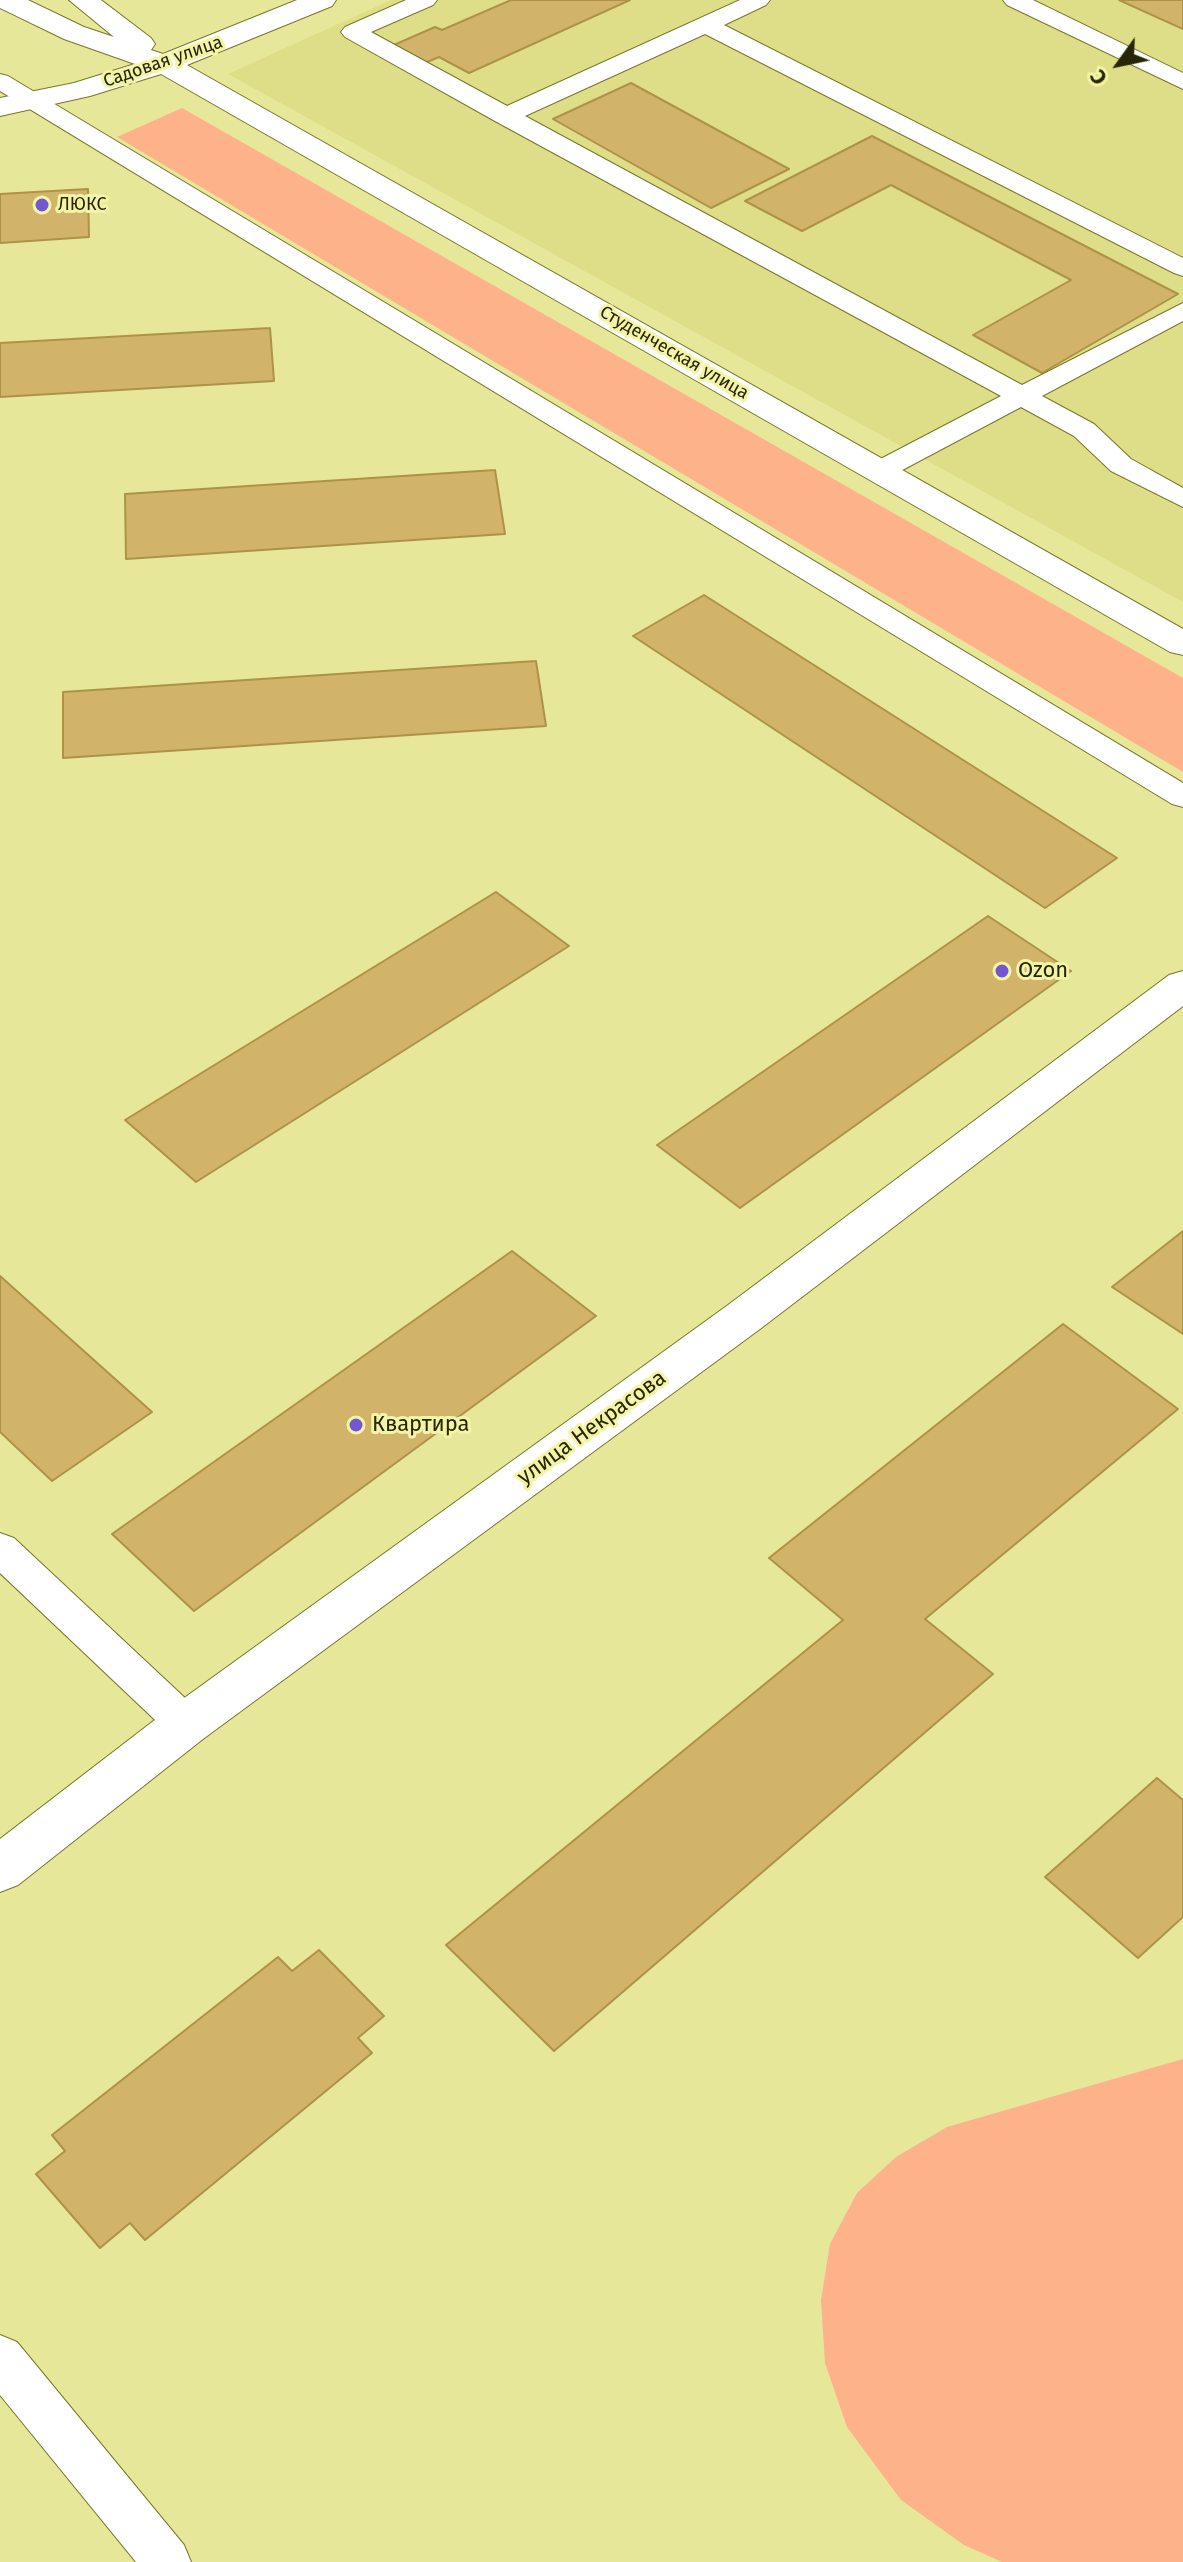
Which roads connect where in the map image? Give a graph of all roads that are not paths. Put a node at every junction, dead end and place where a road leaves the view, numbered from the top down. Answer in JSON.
{"nodes":[{"id":1,"x":6,"y":0,"type":"edge"},
{"id":2,"x":83,"y":0,"type":"edge"},
{"id":3,"x":322,"y":0,"type":"edge"},
{"id":4,"x":425,"y":0,"type":"edge"},
{"id":5,"x":758,"y":0,"type":"edge"},
{"id":6,"x":1015,"y":0,"type":"edge"},
{"id":7,"x":706,"y":25,"type":"junction"},
{"id":8,"x":164,"y":64,"type":"junction"},
{"id":9,"x":0,"y":81,"type":"edge"},
{"id":10,"x":1183,"y":82,"type":"edge"},
{"id":11,"x":34,"y":101,"type":"junction"},
{"id":12,"x":0,"y":107,"type":"edge"},
{"id":13,"x":504,"y":116,"type":"junction"},
{"id":14,"x":1183,"y":268,"type":"edge"},
{"id":15,"x":1183,"y":311,"type":"edge"},
{"id":16,"x":1020,"y":396,"type":"junction"},
{"id":17,"x":881,"y":470,"type":"junction"},
{"id":18,"x":1183,"y":499,"type":"edge"},
{"id":19,"x":1183,"y":644,"type":"edge"},
{"id":20,"x":1183,"y":797,"type":"edge"},
{"id":21,"x":1183,"y":985,"type":"edge"},
{"id":22,"x":0,"y":1549,"type":"edge"},
{"id":23,"x":186,"y":1724,"type":"junction"},
{"id":24,"x":0,"y":1869,"type":"edge"},
{"id":25,"x":0,"y":2358,"type":"edge"},
{"id":26,"x":167,"y":2562,"type":"edge"}],
"edges":[{"from":1,"to":8,"type":"main road","name":"Студенческая улица"},
{"from":2,"to":8,"type":"main road","name":"Студенческая улица"},
{"from":3,"to":8,"type":"main road","name":"Садовая улица"},
{"from":4,"to":13,"type":"lane"},
{"from":5,"to":7,"type":"lane"},
{"from":6,"to":10,"type":"lane"},
{"from":7,"to":13,"type":"lane"},
{"from":7,"to":14,"type":"lane"},
{"from":8,"to":11,"type":"main road","name":"Садовая улица"},
{"from":8,"to":17,"type":"main road","name":"Студенческая улица"},
{"from":9,"to":11,"type":"lane"},
{"from":11,"to":12,"type":"main road","name":"Садовая улица"},
{"from":11,"to":20,"type":"lane"},
{"from":13,"to":16,"type":"lane"},
{"from":15,"to":16,"type":"lane"},
{"from":16,"to":17,"type":"lane"},
{"from":16,"to":18,"type":"lane"},
{"from":17,"to":19,"type":"main road","name":"Студенческая улица"},
{"from":21,"to":23,"type":"main road","name":"улица Некрасова"},
{"from":22,"to":23,"type":"lane"},
{"from":23,"to":24,"type":"main road","name":"улица Некрасова"},
{"from":25,"to":26,"type":"lane"}]}
